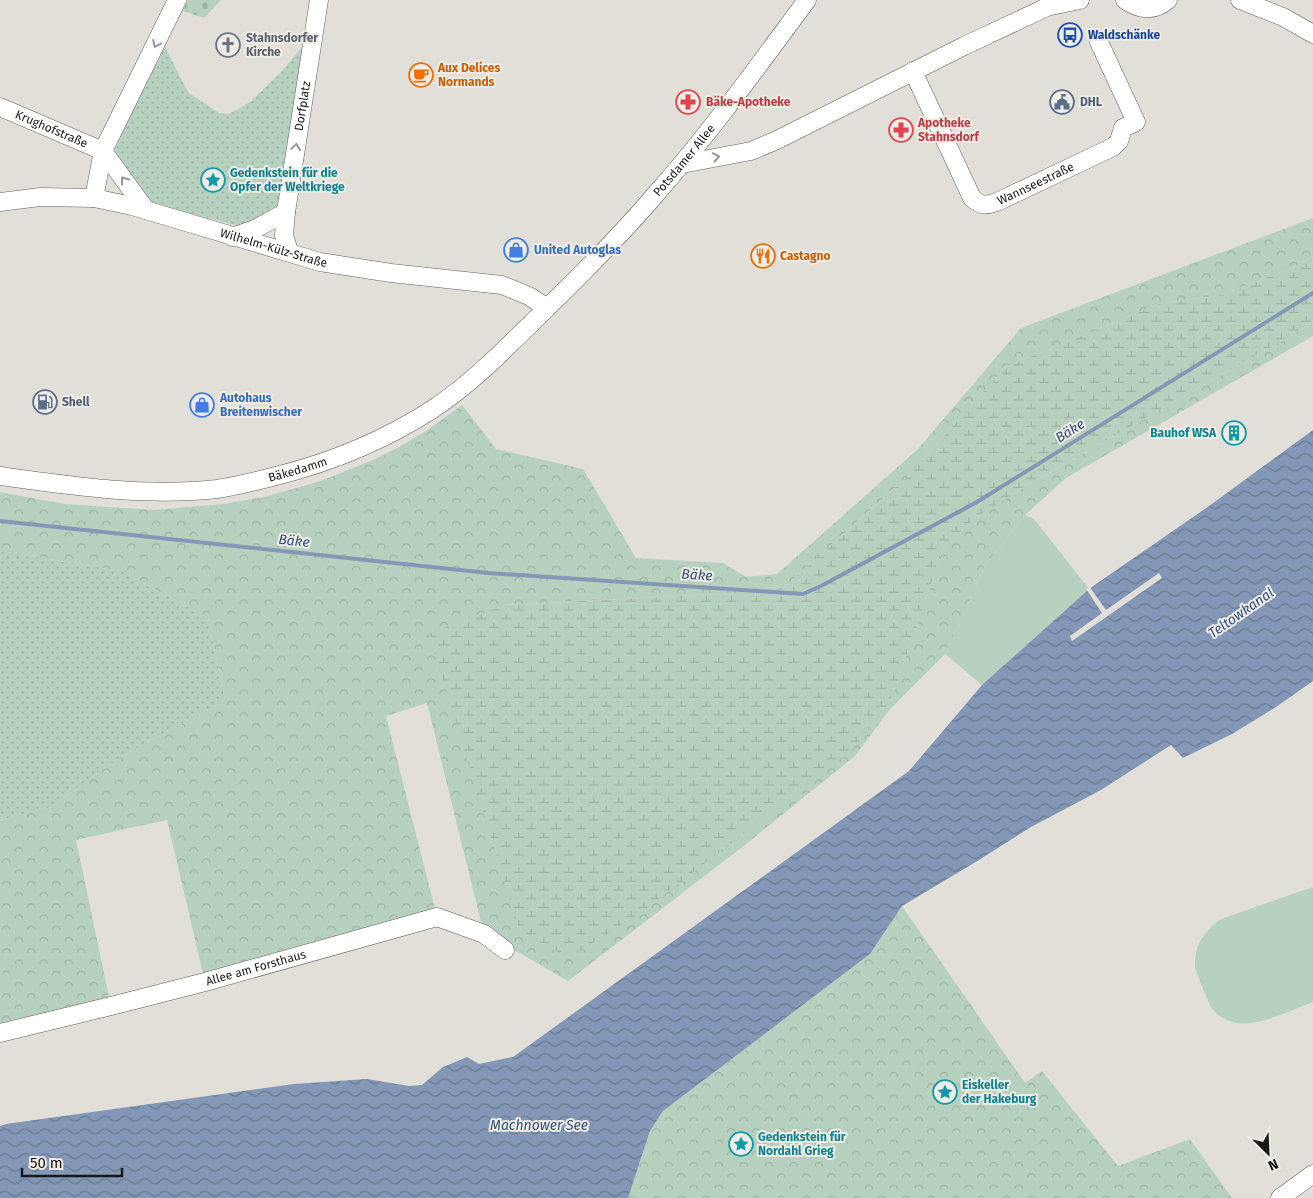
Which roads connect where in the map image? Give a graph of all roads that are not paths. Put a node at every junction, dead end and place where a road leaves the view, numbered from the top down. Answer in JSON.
{"nodes":[{"id":1,"x":177,"y":0,"type":"edge"},
{"id":2,"x":319,"y":0,"type":"edge"},
{"id":3,"x":808,"y":0,"type":"edge"},
{"id":4,"x":1080,"y":0,"type":"edge"},
{"id":5,"x":1125,"y":0,"type":"edge"},
{"id":6,"x":1168,"y":0,"type":"edge"},
{"id":7,"x":1240,"y":0,"type":"edge"},
{"id":8,"x":1051,"y":4,"type":"edge"},
{"id":9,"x":1313,"y":34,"type":"edge"},
{"id":10,"x":1099,"y":42,"type":"dead end"},
{"id":11,"x":918,"y":68,"type":"junction"},
{"id":12,"x":0,"y":107,"type":"edge"},
{"id":13,"x":959,"y":142,"type":"dead end"},
{"id":14,"x":103,"y":151,"type":"junction"},
{"id":15,"x":682,"y":164,"type":"junction"},
{"id":16,"x":94,"y":198,"type":"junction"},
{"id":17,"x":0,"y":202,"type":"edge"},
{"id":18,"x":146,"y":210,"type":"junction"},
{"id":19,"x":286,"y":212,"type":"junction"},
{"id":20,"x":232,"y":236,"type":"junction"},
{"id":21,"x":289,"y":252,"type":"junction"},
{"id":22,"x":547,"y":308,"type":"junction"},
{"id":23,"x":0,"y":476,"type":"edge"},
{"id":24,"x":505,"y":950,"type":"dead end"},
{"id":25,"x":0,"y":1033,"type":"edge"},
{"id":26,"x":1313,"y":1174,"type":"edge"},
{"id":27,"x":1280,"y":1198,"type":"edge"}],
"edges":[{"from":1,"to":14,"type":"street","one_way":true},
{"from":19,"to":2,"type":"street","name":"Dorfplatz","one_way":true},
{"from":3,"to":15,"type":"street","name":"Potsdamer Allee"},
{"from":4,"to":8,"type":"street"},
{"from":5,"to":6,"type":"street"},
{"from":7,"to":9,"type":"street"},
{"from":8,"to":11,"type":"street"},
{"from":10,"to":11,"type":"street","name":"Wannseestraße"},
{"from":11,"to":13,"type":"street"},
{"from":15,"to":11,"type":"street","one_way":true},
{"from":12,"to":14,"type":"street","name":"Krughofstraße"},
{"from":14,"to":16,"type":"street"},
{"from":18,"to":14,"type":"street","one_way":true},
{"from":15,"to":22,"type":"street","name":"Potsdamer Allee"},
{"from":16,"to":17,"type":"street","name":"Wilhelm-Külz-Straße"},
{"from":16,"to":18,"type":"street","name":"Wilhelm-Külz-Straße"},
{"from":18,"to":20,"type":"street","name":"Wilhelm-Külz-Straße"},
{"from":19,"to":20,"type":"street"},
{"from":19,"to":21,"type":"street","name":"Dorfplatz"},
{"from":20,"to":21,"type":"street","name":"Wilhelm-Külz-Straße"},
{"from":21,"to":22,"type":"street","name":"Wilhelm-Külz-Straße"},
{"from":22,"to":23,"type":"street","name":"Bäkedamm"},
{"from":24,"to":25,"type":"street","name":"Allee am Forsthaus"},
{"from":26,"to":27,"type":"street"}]}
